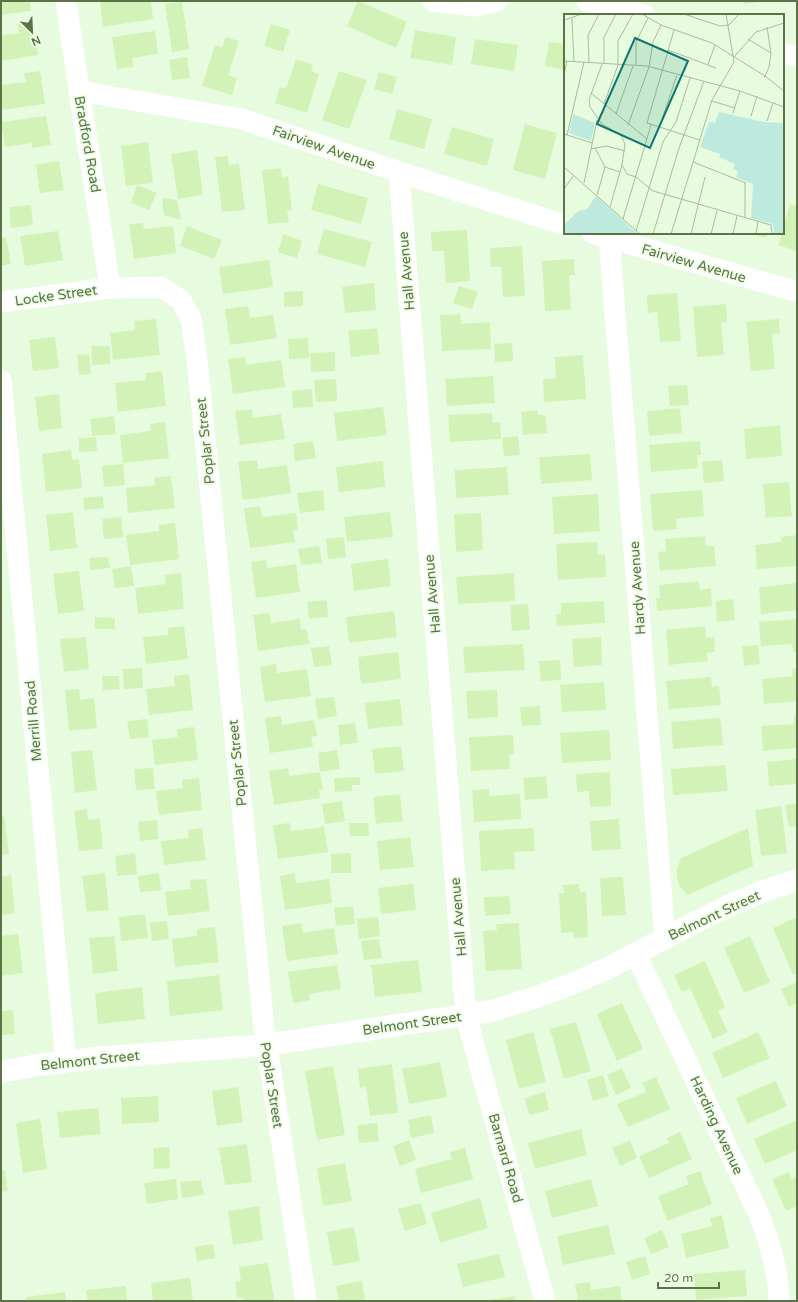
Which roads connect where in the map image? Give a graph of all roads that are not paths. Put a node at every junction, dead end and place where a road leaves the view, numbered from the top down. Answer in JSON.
{"nodes":[{"id":1,"x":66,"y":1,"type":"edge"},
{"id":2,"x":433,"y":1,"type":"edge"},
{"id":3,"x":497,"y":1,"type":"edge"},
{"id":4,"x":587,"y":1,"type":"edge"},
{"id":5,"x":641,"y":14,"type":"edge"},
{"id":6,"x":784,"y":53,"type":"edge"},
{"id":7,"x":797,"y":57,"type":"edge"},
{"id":8,"x":79,"y":91,"type":"junction"},
{"id":9,"x":398,"y":172,"type":"junction"},
{"id":10,"x":564,"y":225,"type":"edge"},
{"id":11,"x":601,"y":236,"type":"edge"},
{"id":12,"x":110,"y":288,"type":"junction"},
{"id":13,"x":797,"y":292,"type":"edge"},
{"id":14,"x":1,"y":302,"type":"edge"},
{"id":15,"x":1,"y":380,"type":"edge"},
{"id":16,"x":797,"y":880,"type":"edge"},
{"id":17,"x":665,"y":938,"type":"junction"},
{"id":18,"x":636,"y":954,"type":"junction"},
{"id":19,"x":466,"y":1016,"type":"junction"},
{"id":20,"x":266,"y":1045,"type":"junction"},
{"id":21,"x":66,"y":1062,"type":"junction"},
{"id":22,"x":1,"y":1072,"type":"edge"},
{"id":23,"x":306,"y":1301,"type":"edge"},
{"id":24,"x":545,"y":1301,"type":"edge"},
{"id":25,"x":779,"y":1301,"type":"edge"}],
"edges":[{"from":1,"to":8,"type":"street","name":"Bradford Road"},
{"from":2,"to":3,"type":"street"},
{"from":4,"to":5,"type":"street"},
{"from":6,"to":7,"type":"street"},
{"from":8,"to":9,"type":"street","name":"Fairview Avenue"},
{"from":8,"to":12,"type":"street","name":"Bradford Road"},
{"from":9,"to":10,"type":"street","name":"Fairview Avenue"},
{"from":9,"to":19,"type":"street","name":"Hall Avenue"},
{"from":11,"to":13,"type":"street","name":"Fairview Avenue"},
{"from":11,"to":17,"type":"street","name":"Hardy Avenue"},
{"from":12,"to":14,"type":"street","name":"Locke Street"},
{"from":12,"to":20,"type":"street","name":"Poplar Street"},
{"from":15,"to":21,"type":"street","name":"Merrill Road"},
{"from":16,"to":17,"type":"main road","name":"Belmont Street"},
{"from":17,"to":18,"type":"main road","name":"Belmont Street"},
{"from":18,"to":19,"type":"main road","name":"Belmont Street"},
{"from":18,"to":25,"type":"street","name":"Harding Avenue"},
{"from":19,"to":20,"type":"main road","name":"Belmont Street"},
{"from":19,"to":24,"type":"street","name":"Barnard Road"},
{"from":20,"to":21,"type":"main road","name":"Belmont Street"},
{"from":20,"to":23,"type":"street","name":"Poplar Street"},
{"from":21,"to":22,"type":"main road","name":"Belmont Street"}]}
